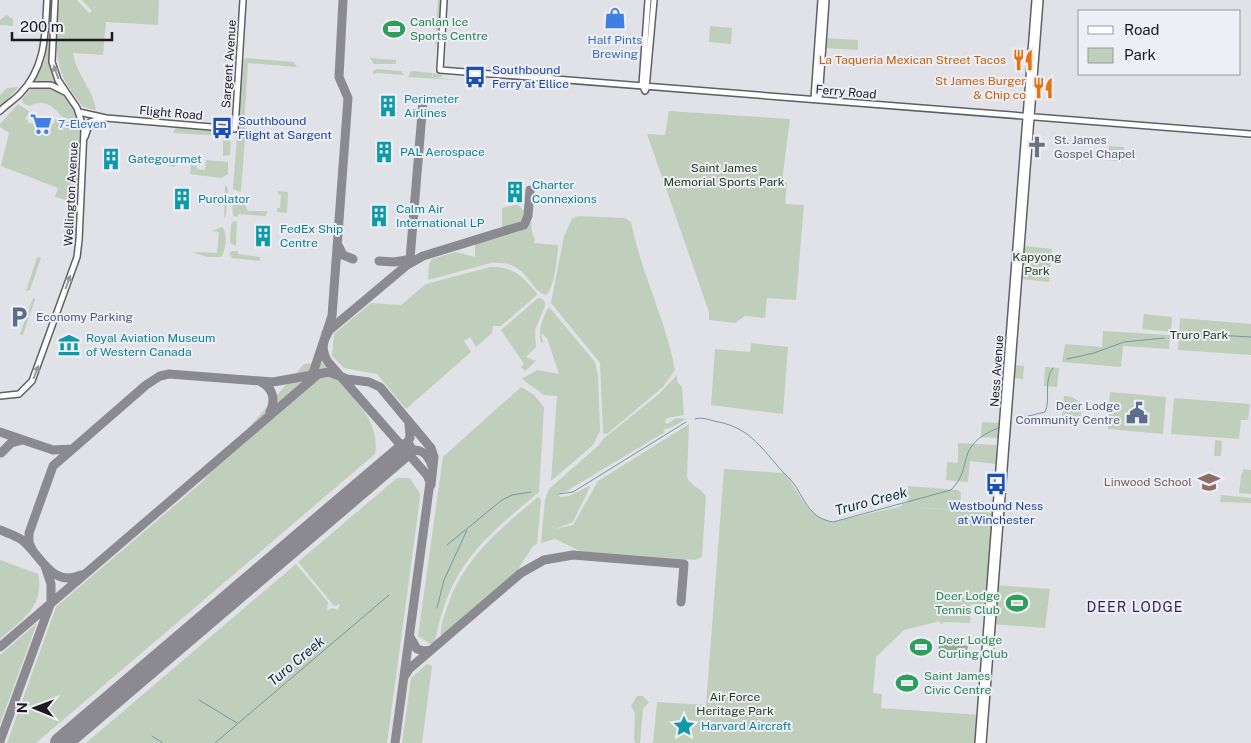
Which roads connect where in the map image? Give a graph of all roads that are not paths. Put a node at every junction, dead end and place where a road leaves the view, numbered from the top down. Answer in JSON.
{"nodes":[{"id":1,"x":47,"y":0,"type":"edge"},
{"id":2,"x":55,"y":0,"type":"edge"},
{"id":3,"x":243,"y":0,"type":"edge"},
{"id":4,"x":444,"y":0,"type":"edge"},
{"id":5,"x":648,"y":0,"type":"edge"},
{"id":6,"x":654,"y":0,"type":"edge"},
{"id":7,"x":821,"y":0,"type":"edge"},
{"id":8,"x":826,"y":0,"type":"edge"},
{"id":9,"x":1035,"y":0,"type":"edge"},
{"id":10,"x":1040,"y":0,"type":"edge"},
{"id":11,"x":28,"y":85,"type":"junction"},
{"id":12,"x":644,"y":86,"type":"junction"},
{"id":13,"x":68,"y":94,"type":"junction"},
{"id":14,"x":816,"y":100,"type":"junction"},
{"id":15,"x":0,"y":111,"type":"edge"},
{"id":16,"x":79,"y":111,"type":"junction"},
{"id":17,"x":1019,"y":115,"type":"junction"},
{"id":18,"x":1029,"y":116,"type":"junction"},
{"id":19,"x":106,"y":118,"type":"junction"},
{"id":20,"x":1025,"y":126,"type":"junction"},
{"id":21,"x":235,"y":128,"type":"joint"},
{"id":22,"x":1251,"y":134,"type":"edge"},
{"id":23,"x":84,"y":141,"type":"junction"},
{"id":24,"x":0,"y":396,"type":"edge"},
{"id":25,"x":978,"y":743,"type":"edge"},
{"id":26,"x":983,"y":743,"type":"edge"}],
"edges":[{"from":1,"to":11,"type":"main road"},
{"from":13,"to":2,"type":"main road","name":"Wellington Avenue","one_way":true},
{"from":3,"to":21,"type":"main road","name":"Sargent Avenue"},
{"from":4,"to":12,"type":"main road","name":"Ferry Road"},
{"from":5,"to":12,"type":"main road"},
{"from":6,"to":12,"type":"main road"},
{"from":7,"to":14,"type":"main road"},
{"from":8,"to":14,"type":"main road"},
{"from":9,"to":18,"type":"main road","name":"Ness Avenue"},
{"from":10,"to":18,"type":"main road","name":"Ness Avenue"},
{"from":11,"to":13,"type":"main road"},
{"from":11,"to":15,"type":"main road"},
{"from":12,"to":14,"type":"main road","name":"Ferry Road"},
{"from":13,"to":16,"type":"main road","name":"Wellington Avenue"},
{"from":14,"to":17,"type":"main road","name":"Ferry Road"},
{"from":16,"to":19,"type":"main road","name":"Flight Road"},
{"from":16,"to":23,"type":"main road","name":"Wellington Avenue"},
{"from":17,"to":18,"type":"main road","name":"Ferry Road"},
{"from":17,"to":20,"type":"main road"},
{"from":18,"to":20,"type":"main road","name":"Ness Avenue"},
{"from":18,"to":22,"type":"main road","name":"Ferry Road"},
{"from":18,"to":26,"type":"main road","name":"Ness Avenue"},
{"from":19,"to":21,"type":"main road","name":"Flight Road"},
{"from":19,"to":23,"type":"main road"},
{"from":20,"to":25,"type":"main road","name":"Ness Avenue"},
{"from":24,"to":23,"type":"main road","name":"Wellington Avenue","one_way":true}]}
